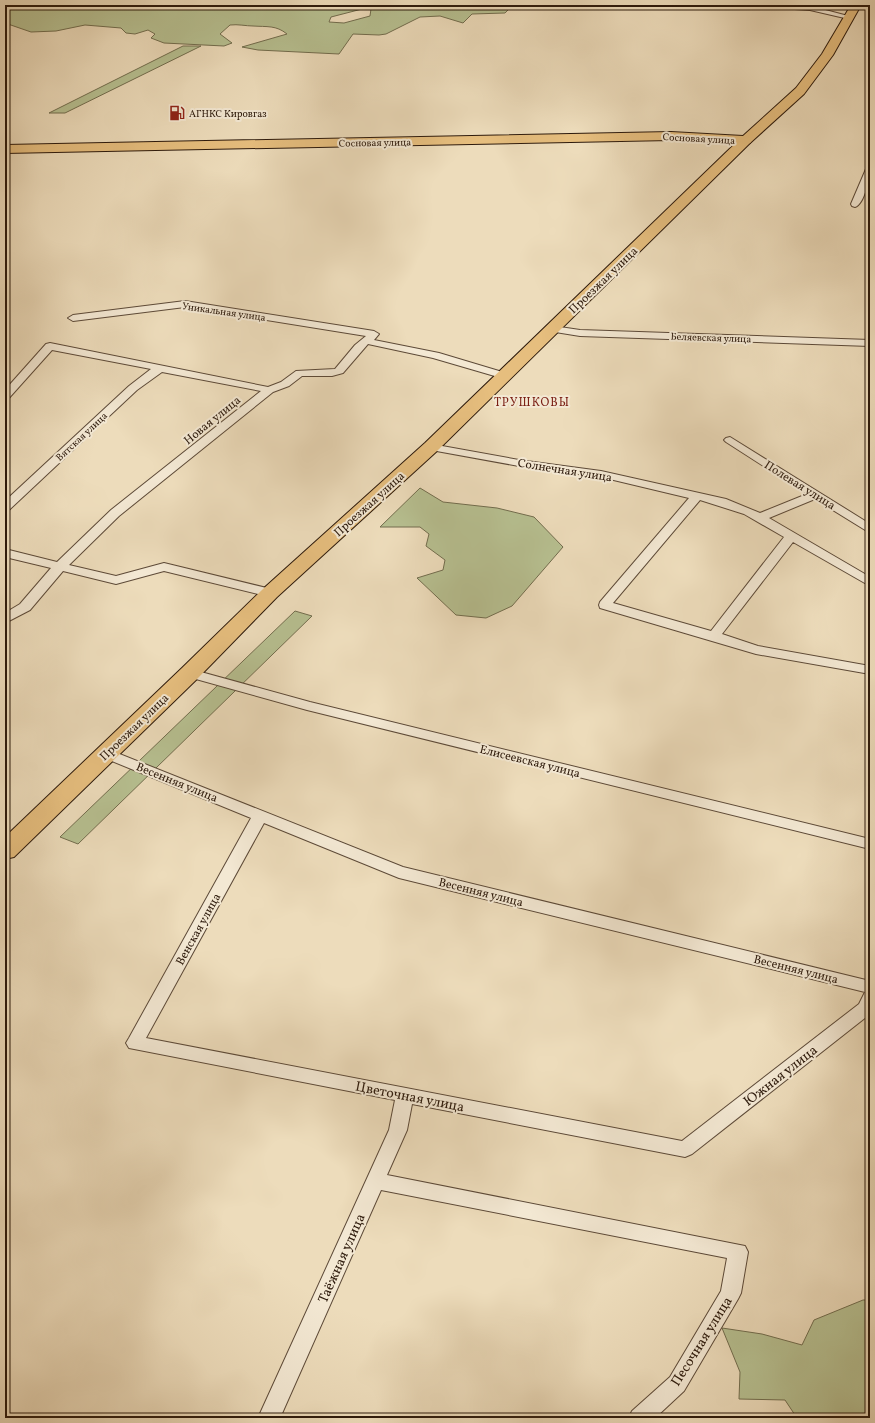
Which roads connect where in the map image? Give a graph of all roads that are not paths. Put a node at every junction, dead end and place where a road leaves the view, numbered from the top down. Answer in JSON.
{"nodes":[{"id":1,"x":764,"y":5,"type":"edge"},
{"id":2,"x":842,"y":5,"type":"edge"},
{"id":3,"x":856,"y":5,"type":"edge"},
{"id":4,"x":842,"y":16,"type":"junction"},
{"id":5,"x":746,"y":140,"type":"junction"},
{"id":6,"x":5,"y":149,"type":"edge"},
{"id":7,"x":870,"y":169,"type":"edge"},
{"id":8,"x":855,"y":204,"type":"dead end"},
{"id":9,"x":73,"y":318,"type":"dead end"},
{"id":10,"x":553,"y":329,"type":"junction"},
{"id":11,"x":370,"y":338,"type":"junction"},
{"id":12,"x":870,"y":343,"type":"edge"},
{"id":13,"x":160,"y":368,"type":"junction"},
{"id":14,"x":505,"y":376,"type":"junction"},
{"id":15,"x":269,"y":390,"type":"junction"},
{"id":16,"x":5,"y":396,"type":"edge"},
{"id":17,"x":730,"y":440,"type":"dead end"},
{"id":18,"x":431,"y":447,"type":"junction"},
{"id":19,"x":815,"y":495,"type":"junction"},
{"id":20,"x":697,"y":496,"type":"junction"},
{"id":21,"x":5,"y":507,"type":"edge"},
{"id":22,"x":759,"y":518,"type":"junction"},
{"id":23,"x":870,"y":529,"type":"edge"},
{"id":24,"x":791,"y":536,"type":"junction"},
{"id":25,"x":5,"y":553,"type":"edge"},
{"id":26,"x":60,"y":567,"type":"junction"},
{"id":27,"x":870,"y":582,"type":"edge"},
{"id":28,"x":270,"y":593,"type":"junction"},
{"id":29,"x":25,"y":607,"type":"junction"},
{"id":30,"x":5,"y":619,"type":"edge"},
{"id":31,"x":5,"y":630,"type":"edge"},
{"id":32,"x":714,"y":636,"type":"junction"},
{"id":33,"x":870,"y":670,"type":"edge"},
{"id":34,"x":190,"y":673,"type":"junction"},
{"id":35,"x":107,"y":754,"type":"junction"},
{"id":36,"x":260,"y":816,"type":"junction"},
{"id":37,"x":870,"y":844,"type":"edge"},
{"id":38,"x":5,"y":851,"type":"edge"},
{"id":39,"x":870,"y":987,"type":"edge"},
{"id":40,"x":870,"y":997,"type":"edge"},
{"id":41,"x":135,"y":1043,"type":"joint"},
{"id":42,"x":405,"y":1096,"type":"junction"},
{"id":43,"x":685,"y":1149,"type":"joint"},
{"id":44,"x":375,"y":1181,"type":"junction"},
{"id":45,"x":269,"y":1418,"type":"edge"},
{"id":46,"x":640,"y":1418,"type":"edge"}],
"edges":[{"from":1,"to":4,"type":"street"},
{"from":2,"to":4,"type":"street"},
{"from":3,"to":4,"type":"main road","name":"Проезжая улица"},
{"from":4,"to":5,"type":"main road","name":"Проезжая улица"},
{"from":5,"to":6,"type":"main road","name":"Сосновая улица"},
{"from":5,"to":10,"type":"main road","name":"Проезжая улица"},
{"from":7,"to":8,"type":"street"},
{"from":9,"to":11,"type":"street","name":"Уникальная улица"},
{"from":10,"to":12,"type":"street","name":"Беляевская улица"},
{"from":10,"to":14,"type":"main road","name":"Проезжая улица"},
{"from":11,"to":14,"type":"street","name":"Уникальная улица"},
{"from":11,"to":15,"type":"street"},
{"from":13,"to":15,"type":"street","name":"Новая улица"},
{"from":13,"to":16,"type":"street","name":"Новая улица"},
{"from":13,"to":21,"type":"street","name":"Вятская улица"},
{"from":14,"to":18,"type":"main road","name":"Проезжая улица"},
{"from":15,"to":26,"type":"street","name":"Новая улица"},
{"from":17,"to":19,"type":"street","name":"Полевая улица"},
{"from":18,"to":20,"type":"street","name":"Солнечная улица"},
{"from":18,"to":28,"type":"main road","name":"Проезжая улица"},
{"from":19,"to":22,"type":"street"},
{"from":19,"to":23,"type":"street","name":"Полевая улица"},
{"from":20,"to":22,"type":"street","name":"Солнечная улица"},
{"from":20,"to":32,"type":"street"},
{"from":22,"to":24,"type":"street","name":"Солнечная улица"},
{"from":24,"to":27,"type":"street","name":"Солнечная улица"},
{"from":24,"to":32,"type":"street"},
{"from":25,"to":26,"type":"street"},
{"from":26,"to":28,"type":"street"},
{"from":26,"to":29,"type":"street","name":"Новая улица"},
{"from":28,"to":34,"type":"main road","name":"Проезжая улица"},
{"from":29,"to":30,"type":"street","name":"Новая улица"},
{"from":29,"to":31,"type":"street"},
{"from":32,"to":33,"type":"street"},
{"from":34,"to":35,"type":"main road","name":"Проезжая улица"},
{"from":34,"to":37,"type":"street","name":"Елисеевская улица"},
{"from":35,"to":36,"type":"street","name":"Весенняя улица"},
{"from":35,"to":38,"type":"main road","name":"Проезжая улица"},
{"from":36,"to":39,"type":"street","name":"Весенняя улица"},
{"from":36,"to":41,"type":"street","name":"Венская улица"},
{"from":40,"to":43,"type":"street","name":"Южная улица"},
{"from":41,"to":42,"type":"street","name":"Цветочная улица"},
{"from":42,"to":43,"type":"street","name":"Цветочная улица"},
{"from":42,"to":44,"type":"street","name":"Таёжная улица"},
{"from":44,"to":45,"type":"street","name":"Таёжная улица"},
{"from":44,"to":46,"type":"street","name":"Песочная улица"}]}
